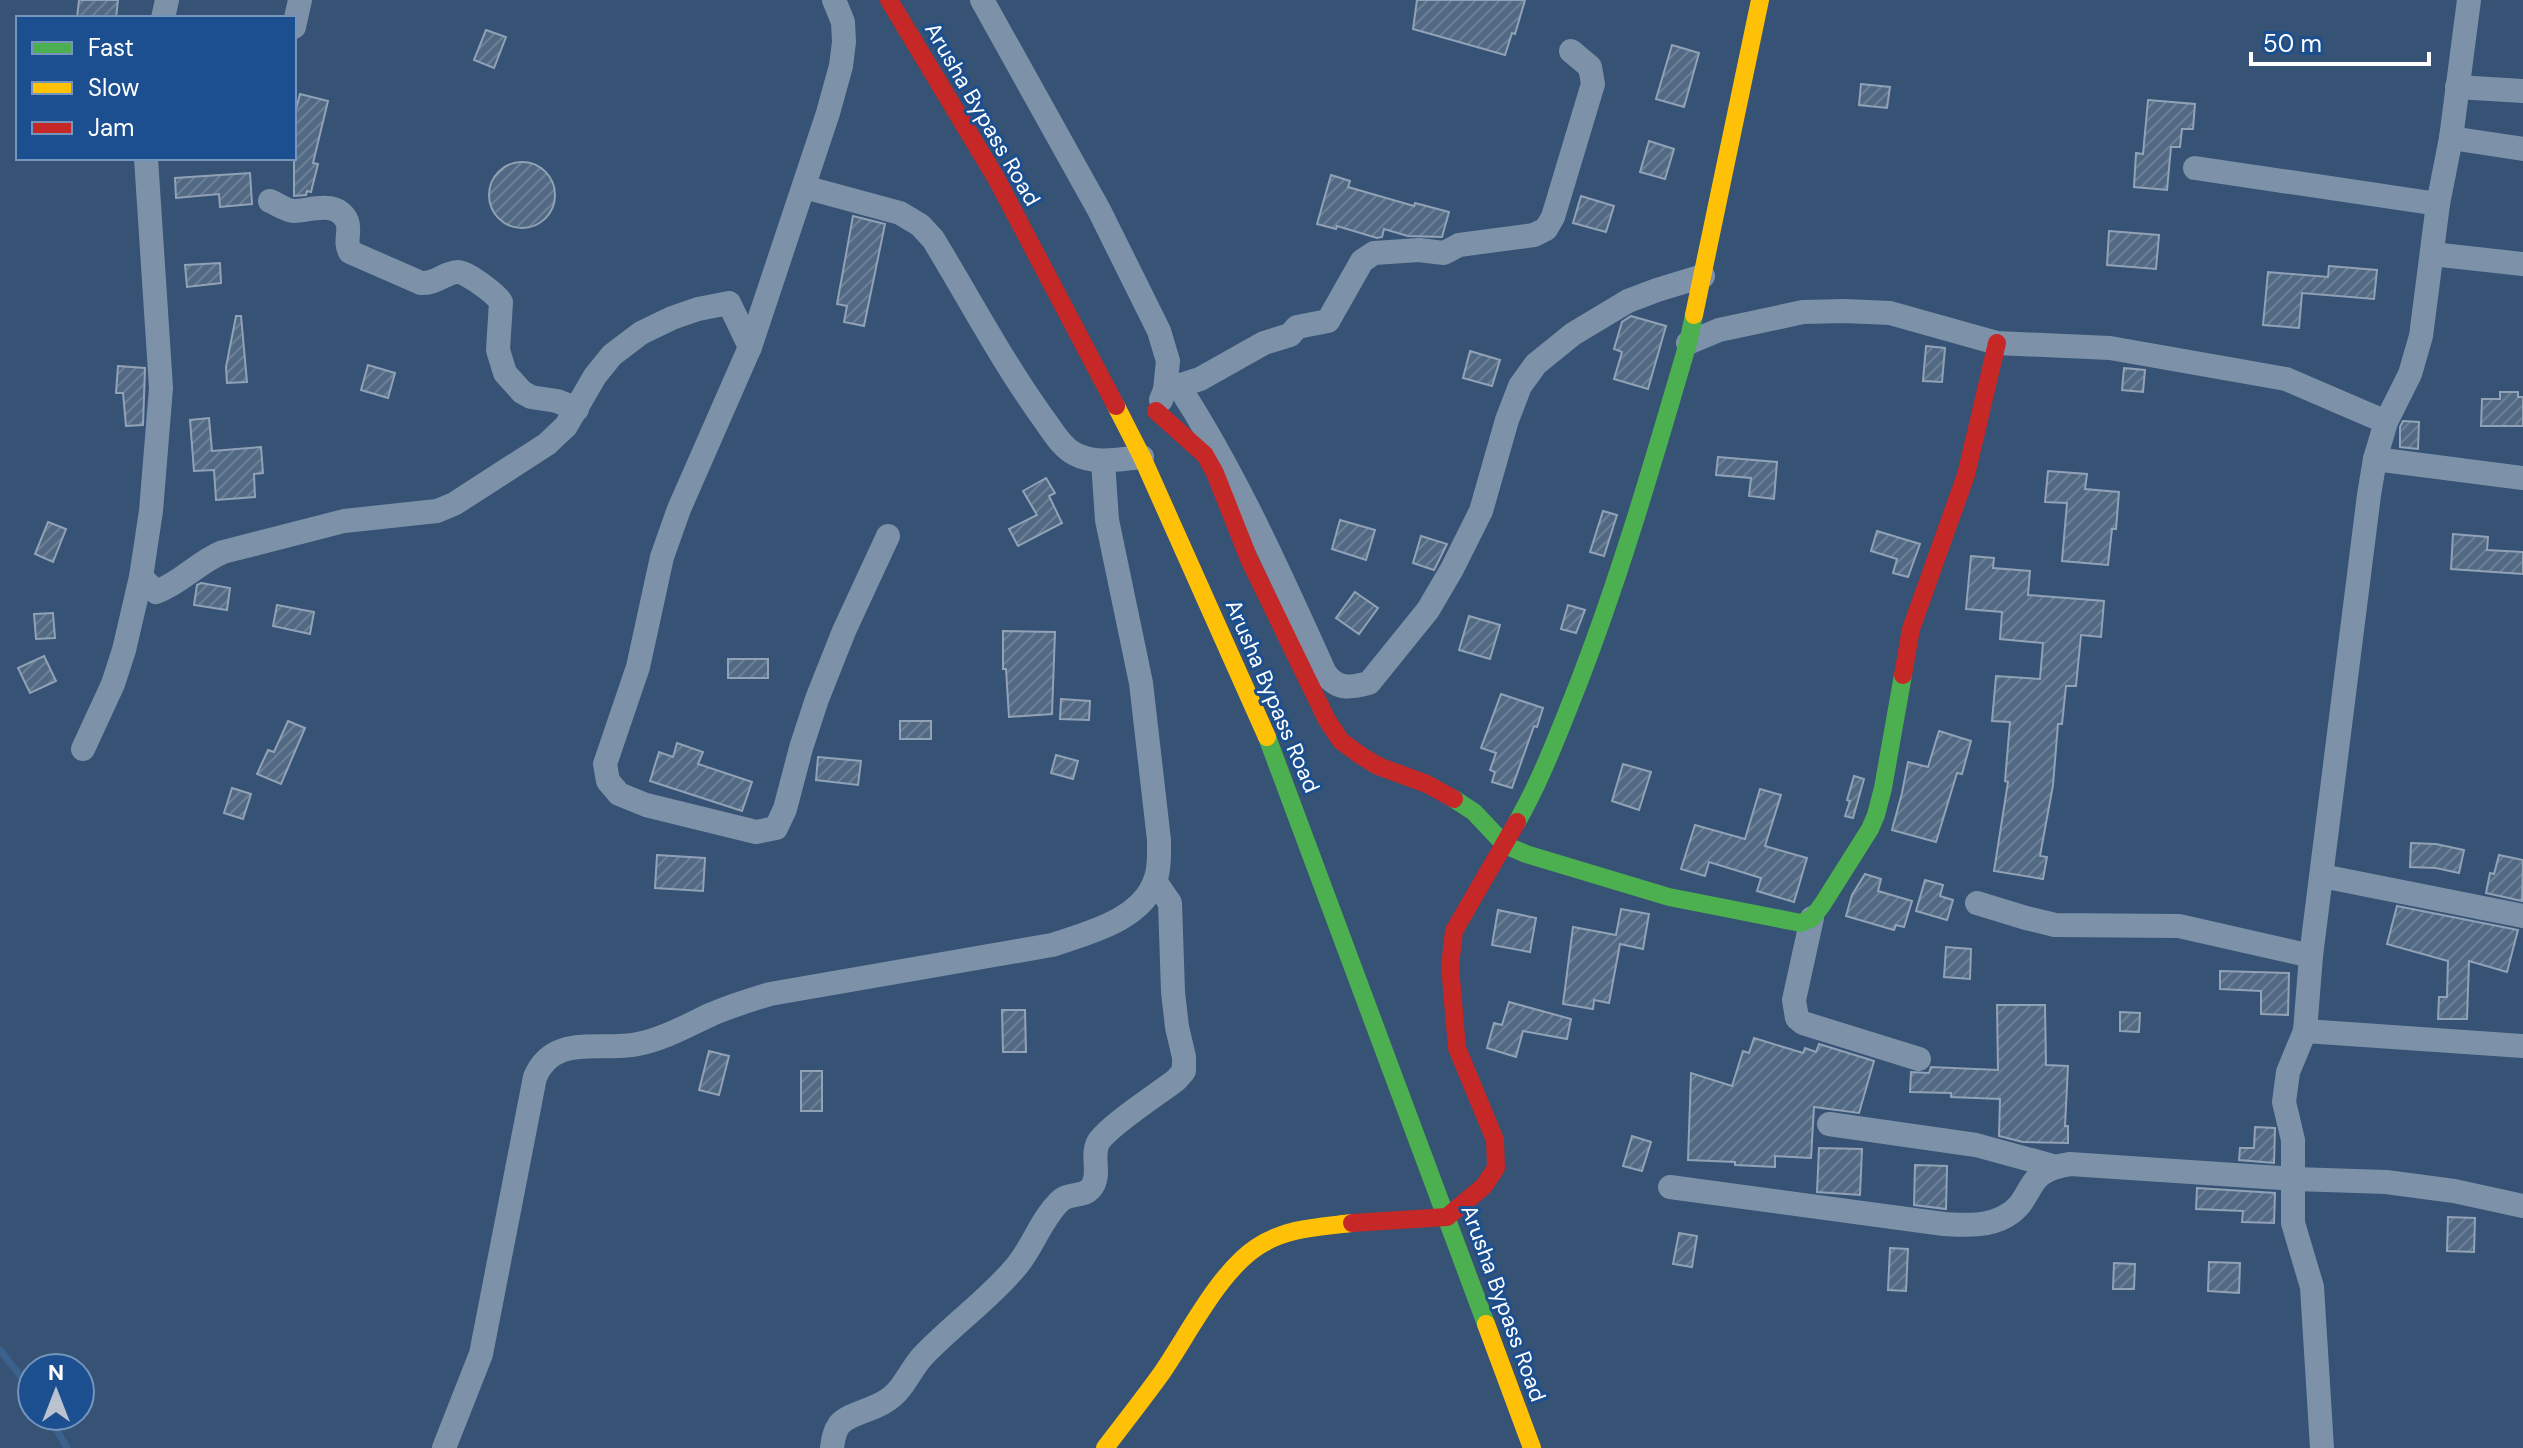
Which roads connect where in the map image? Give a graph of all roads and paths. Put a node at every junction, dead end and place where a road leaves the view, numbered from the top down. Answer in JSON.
{"nodes":[{"id":1,"x":834,"y":0,"type":"edge"},
{"id":2,"x":889,"y":0,"type":"edge"},
{"id":3,"x":982,"y":0,"type":"edge"},
{"id":4,"x":1760,"y":0,"type":"edge"},
{"id":5,"x":2469,"y":0,"type":"edge"},
{"id":6,"x":1571,"y":51,"type":"dead end"},
{"id":7,"x":2457,"y":87,"type":"junction"},
{"id":8,"x":2523,"y":91,"type":"edge"},
{"id":9,"x":2451,"y":138,"type":"junction"},
{"id":10,"x":2523,"y":149,"type":"edge"},
{"id":11,"x":146,"y":160,"type":"edge"},
{"id":12,"x":2195,"y":168,"type":"dead end"},
{"id":13,"x":804,"y":187,"type":"junction"},
{"id":14,"x":270,"y":201,"type":"dead end"},
{"id":15,"x":2438,"y":204,"type":"junction"},
{"id":16,"x":2432,"y":254,"type":"junction"},
{"id":17,"x":2523,"y":264,"type":"edge"},
{"id":18,"x":1703,"y":276,"type":"junction"},
{"id":19,"x":1688,"y":343,"type":"junction"},
{"id":20,"x":1997,"y":343,"type":"junction"},
{"id":21,"x":750,"y":347,"type":"junction"},
{"id":22,"x":1166,"y":395,"type":"junction"},
{"id":23,"x":577,"y":409,"type":"junction"},
{"id":24,"x":2386,"y":422,"type":"junction"},
{"id":25,"x":1129,"y":433,"type":"junction"},
{"id":26,"x":1142,"y":457,"type":"junction"},
{"id":27,"x":2375,"y":459,"type":"junction"},
{"id":28,"x":1103,"y":461,"type":"junction"},
{"id":29,"x":2523,"y":478,"type":"edge"},
{"id":30,"x":888,"y":536,"type":"dead end"},
{"id":31,"x":141,"y":577,"type":"junction"},
{"id":32,"x":83,"y":749,"type":"dead end"},
{"id":33,"x":1505,"y":845,"type":"junction"},
{"id":34,"x":2322,"y":876,"type":"junction"},
{"id":35,"x":1155,"y":881,"type":"junction"},
{"id":36,"x":1977,"y":903,"type":"dead end"},
{"id":37,"x":2523,"y":916,"type":"edge"},
{"id":38,"x":1812,"y":918,"type":"junction"},
{"id":39,"x":2311,"y":956,"type":"junction"},
{"id":40,"x":2305,"y":1031,"type":"junction"},
{"id":41,"x":2523,"y":1046,"type":"edge"},
{"id":42,"x":1919,"y":1059,"type":"dead end"},
{"id":43,"x":1829,"y":1124,"type":"dead end"},
{"id":44,"x":2053,"y":1166,"type":"junction"},
{"id":45,"x":2295,"y":1179,"type":"junction"},
{"id":46,"x":1670,"y":1187,"type":"dead end"},
{"id":47,"x":2523,"y":1206,"type":"edge"},
{"id":48,"x":1447,"y":1217,"type":"junction"},
{"id":49,"x":444,"y":1448,"type":"edge"},
{"id":50,"x":832,"y":1448,"type":"edge"},
{"id":51,"x":1105,"y":1448,"type":"edge"},
{"id":52,"x":1532,"y":1448,"type":"edge"},
{"id":53,"x":2322,"y":1448,"type":"edge"}],
"edges":[{"from":1,"to":13,"type":"street"},
{"from":2,"to":25,"type":"street","name":"Arusha Bypass Road"},
{"from":3,"to":22,"type":"street"},
{"from":4,"to":18,"type":"street"},
{"from":5,"to":7,"type":"street"},
{"from":6,"to":22,"type":"street"},
{"from":7,"to":8,"type":"street"},
{"from":7,"to":9,"type":"street"},
{"from":9,"to":10,"type":"street"},
{"from":9,"to":15,"type":"street"},
{"from":11,"to":31,"type":"street"},
{"from":12,"to":15,"type":"street"},
{"from":13,"to":21,"type":"street"},
{"from":13,"to":28,"type":"street"},
{"from":14,"to":23,"type":"street"},
{"from":15,"to":16,"type":"street"},
{"from":16,"to":17,"type":"street"},
{"from":16,"to":24,"type":"street"},
{"from":18,"to":19,"type":"street"},
{"from":18,"to":22,"type":"street"},
{"from":19,"to":20,"type":"street"},
{"from":19,"to":33,"type":"street"},
{"from":20,"to":24,"type":"street"},
{"from":20,"to":38,"type":"street"},
{"from":21,"to":23,"type":"street"},
{"from":21,"to":30,"type":"street"},
{"from":22,"to":25,"type":"street"},
{"from":22,"to":33,"type":"street"},
{"from":23,"to":31,"type":"street"},
{"from":24,"to":27,"type":"street"},
{"from":25,"to":26,"type":"street","name":"Arusha Bypass Road"},
{"from":26,"to":28,"type":"street"},
{"from":26,"to":48,"type":"street","name":"Arusha Bypass Road"},
{"from":27,"to":29,"type":"street"},
{"from":27,"to":34,"type":"street"},
{"from":28,"to":35,"type":"street"},
{"from":31,"to":32,"type":"street"},
{"from":33,"to":38,"type":"street"},
{"from":33,"to":48,"type":"street"},
{"from":34,"to":37,"type":"street"},
{"from":34,"to":39,"type":"street"},
{"from":35,"to":49,"type":"street"},
{"from":35,"to":50,"type":"street"},
{"from":36,"to":39,"type":"street"},
{"from":38,"to":42,"type":"street"},
{"from":39,"to":40,"type":"street"},
{"from":40,"to":41,"type":"street"},
{"from":40,"to":45,"type":"street"},
{"from":43,"to":44,"type":"street"},
{"from":44,"to":45,"type":"street"},
{"from":44,"to":46,"type":"street"},
{"from":45,"to":47,"type":"street"},
{"from":45,"to":53,"type":"street"},
{"from":48,"to":51,"type":"street"},
{"from":48,"to":52,"type":"street","name":"Arusha Bypass Road"}]}
